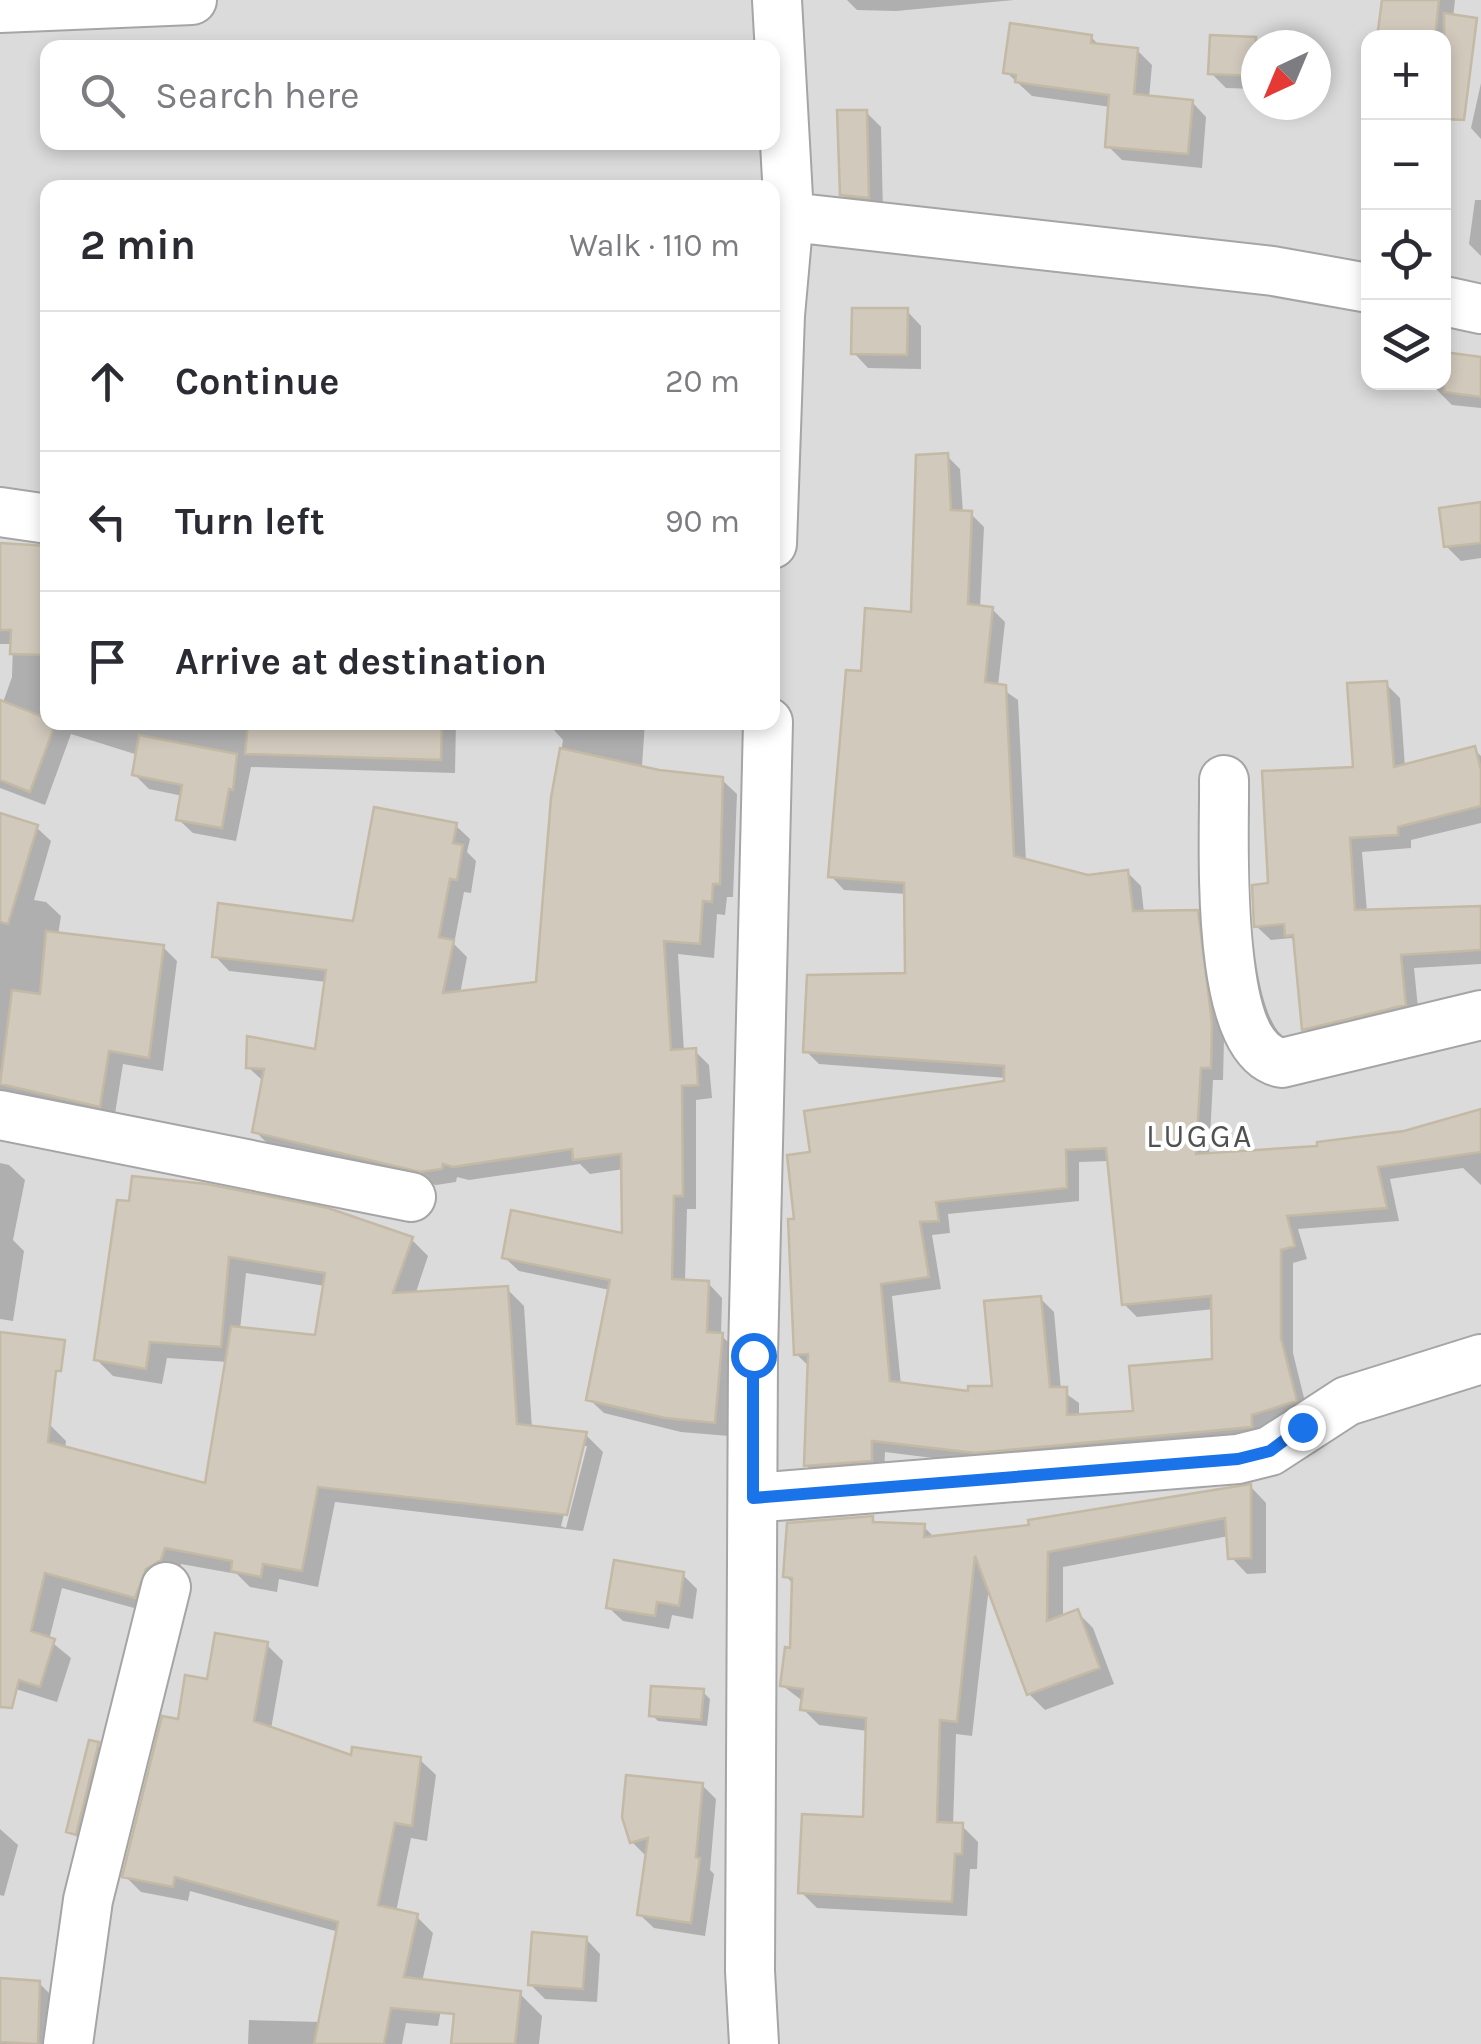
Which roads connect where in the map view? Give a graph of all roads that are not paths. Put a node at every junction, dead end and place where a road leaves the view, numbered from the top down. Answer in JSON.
{"nodes":[{"id":1,"x":192,"y":0,"type":"edge"},
{"id":2,"x":776,"y":0,"type":"edge"},
{"id":3,"x":0,"y":8,"type":"edge"},
{"id":4,"x":777,"y":40,"type":"edge"},
{"id":5,"x":779,"y":150,"type":"edge"},
{"id":6,"x":781,"y":215,"type":"edge"},
{"id":7,"x":1361,"y":287,"type":"edge"},
{"id":8,"x":1451,"y":303,"type":"edge"},
{"id":9,"x":1481,"y":309,"type":"edge"},
{"id":10,"x":780,"y":315,"type":"edge"},
{"id":11,"x":0,"y":512,"type":"edge"},
{"id":12,"x":40,"y":518,"type":"edge"},
{"id":13,"x":768,"y":730,"type":"edge"},
{"id":14,"x":1224,"y":780,"type":"dead end"},
{"id":15,"x":1481,"y":1015,"type":"edge"},
{"id":16,"x":0,"y":1115,"type":"edge"},
{"id":17,"x":411,"y":1197,"type":"dead end"},
{"id":18,"x":1481,"y":1359,"type":"edge"},
{"id":19,"x":753,"y":1498,"type":"junction"},
{"id":20,"x":166,"y":1587,"type":"dead end"},
{"id":21,"x":68,"y":2044,"type":"edge"},
{"id":22,"x":754,"y":2044,"type":"edge"}],
"edges":[{"from":1,"to":3,"type":"street"},
{"from":2,"to":4,"type":"street"},
{"from":5,"to":6,"type":"street"},
{"from":6,"to":7,"type":"street"},
{"from":6,"to":10,"type":"street"},
{"from":8,"to":9,"type":"street"},
{"from":11,"to":12,"type":"street"},
{"from":13,"to":19,"type":"street"},
{"from":14,"to":15,"type":"street"},
{"from":16,"to":17,"type":"street"},
{"from":18,"to":19,"type":"street"},
{"from":19,"to":22,"type":"street"},
{"from":20,"to":21,"type":"street"}]}
